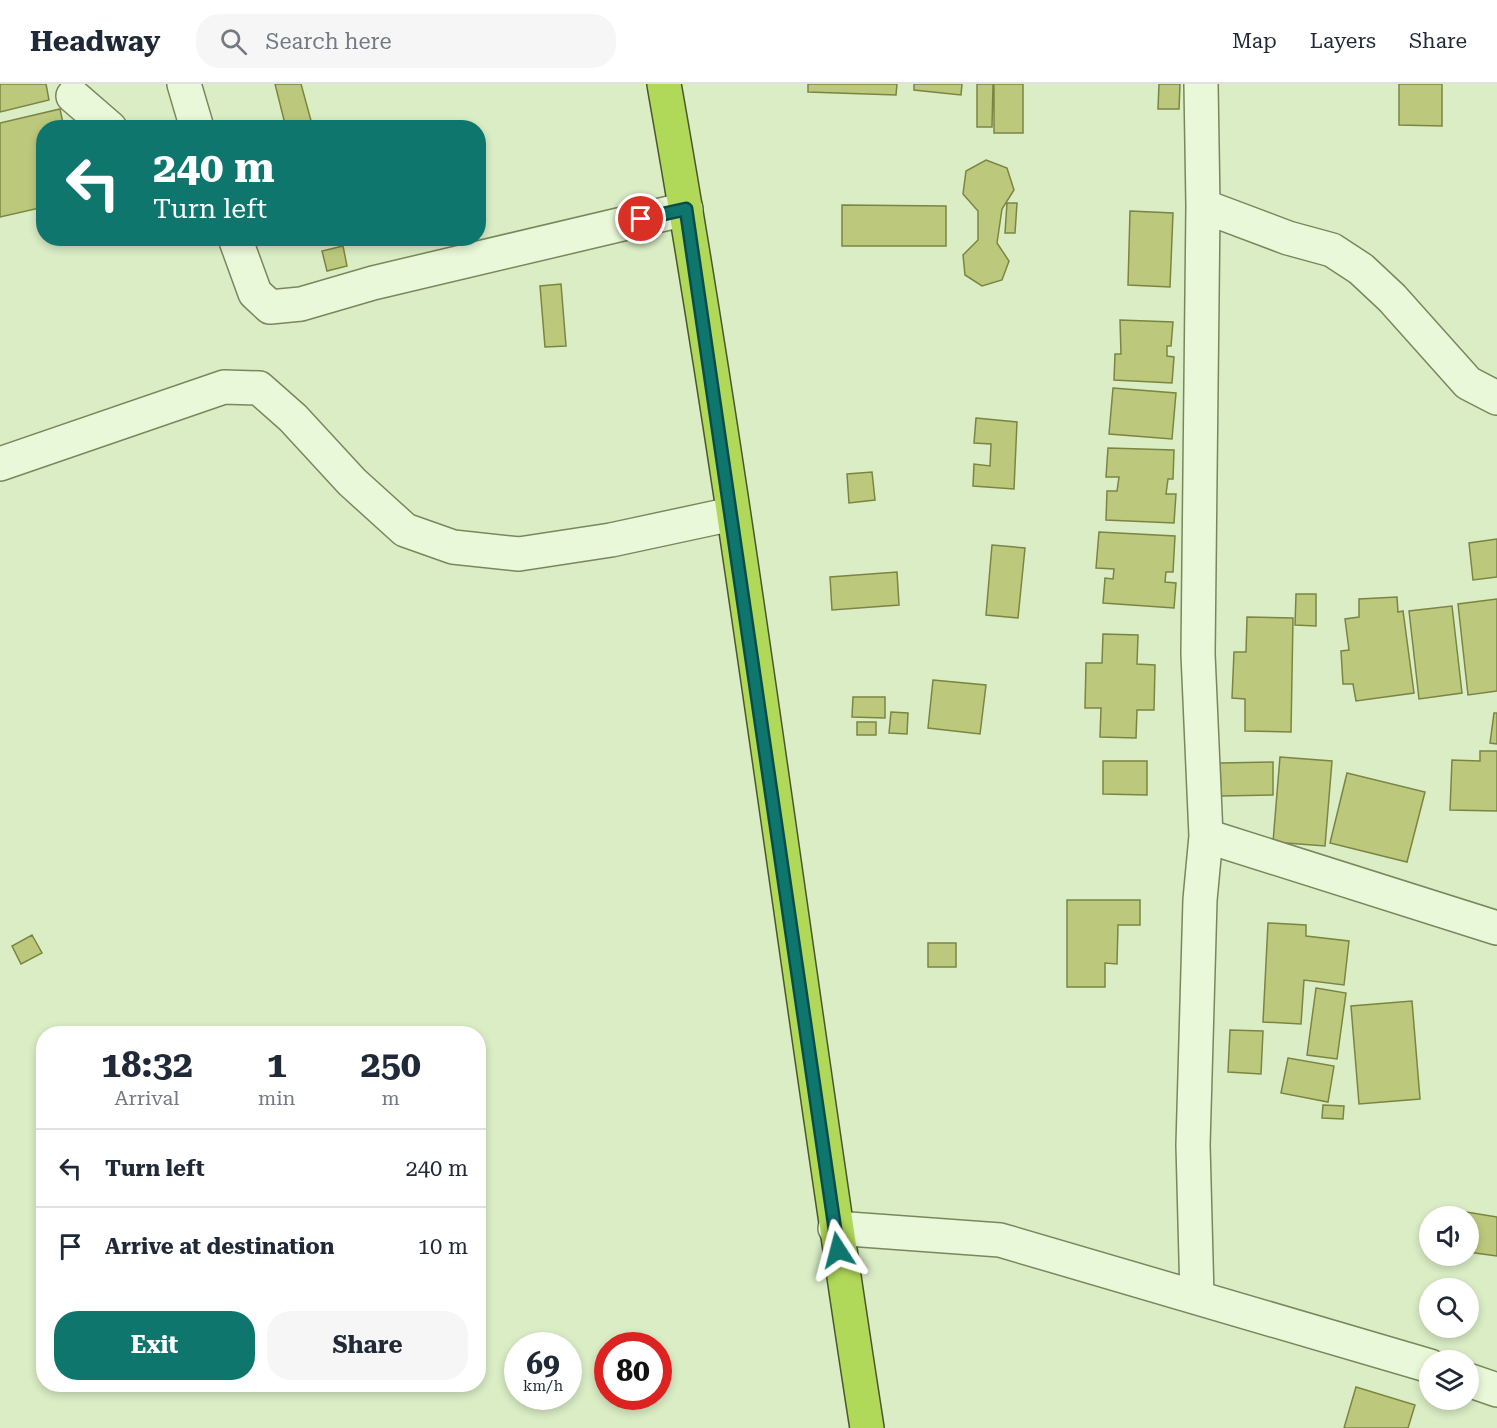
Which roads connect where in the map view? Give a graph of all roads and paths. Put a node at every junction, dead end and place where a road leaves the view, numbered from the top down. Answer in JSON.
{"nodes":[{"id":1,"x":184,"y":84,"type":"edge"},
{"id":2,"x":664,"y":84,"type":"edge"},
{"id":3,"x":1201,"y":84,"type":"edge"},
{"id":4,"x":73,"y":96,"type":"dead end"},
{"id":5,"x":101,"y":120,"type":"edge"},
{"id":6,"x":195,"y":120,"type":"edge"},
{"id":7,"x":1203,"y":206,"type":"junction"},
{"id":8,"x":686,"y":209,"type":"junction"},
{"id":9,"x":238,"y":246,"type":"edge"},
{"id":10,"x":1497,"y":398,"type":"edge"},
{"id":11,"x":0,"y":464,"type":"edge"},
{"id":12,"x":732,"y":514,"type":"junction"},
{"id":13,"x":1206,"y":836,"type":"junction"},
{"id":14,"x":1497,"y":928,"type":"edge"},
{"id":15,"x":835,"y":1228,"type":"junction"},
{"id":16,"x":1197,"y":1297,"type":"junction"},
{"id":17,"x":1419,"y":1363,"type":"edge"},
{"id":18,"x":1479,"y":1384,"type":"edge"},
{"id":19,"x":1497,"y":1390,"type":"edge"},
{"id":20,"x":867,"y":1428,"type":"edge"}],
"edges":[{"from":1,"to":6,"type":"street"},
{"from":2,"to":8,"type":"highway"},
{"from":3,"to":7,"type":"street"},
{"from":4,"to":5,"type":"street"},
{"from":7,"to":10,"type":"street"},
{"from":7,"to":13,"type":"street"},
{"from":8,"to":9,"type":"street"},
{"from":8,"to":12,"type":"highway"},
{"from":11,"to":12,"type":"street"},
{"from":12,"to":15,"type":"highway"},
{"from":13,"to":14,"type":"street"},
{"from":13,"to":16,"type":"street"},
{"from":15,"to":16,"type":"street"},
{"from":15,"to":20,"type":"highway"},
{"from":16,"to":17,"type":"street"},
{"from":18,"to":19,"type":"street"}]}
